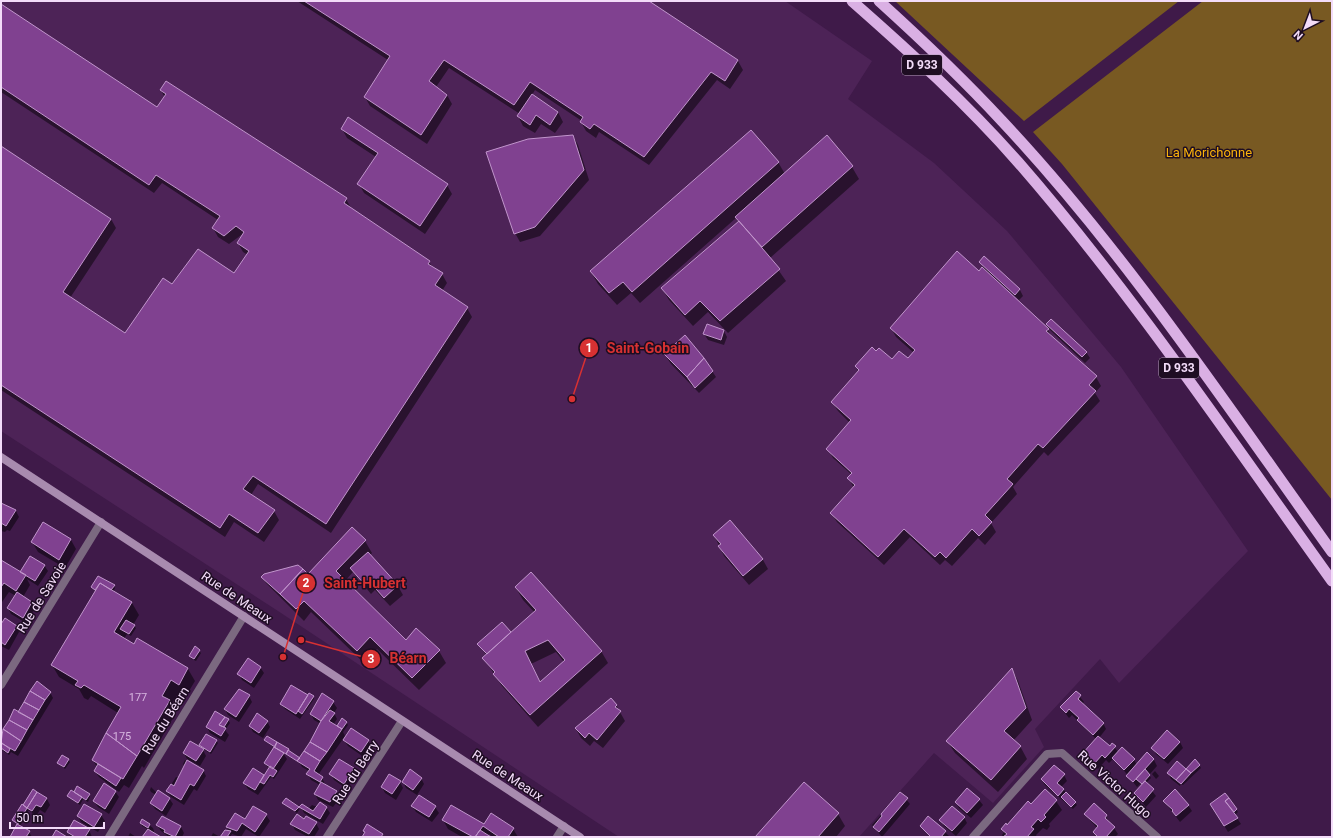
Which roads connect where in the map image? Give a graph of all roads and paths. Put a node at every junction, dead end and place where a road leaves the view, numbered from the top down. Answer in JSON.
{"nodes":[{"id":1,"x":852,"y":1,"type":"edge"},
{"id":2,"x":879,"y":1,"type":"edge"},
{"id":3,"x":1,"y":457,"type":"edge"},
{"id":4,"x":101,"y":522,"type":"junction"},
{"id":5,"x":1332,"y":552,"type":"edge"},
{"id":6,"x":1332,"y":581,"type":"edge"},
{"id":7,"x":244,"y":616,"type":"junction"},
{"id":8,"x":1,"y":685,"type":"edge"},
{"id":9,"x":402,"y":721,"type":"junction"},
{"id":10,"x":564,"y":826,"type":"junction"},
{"id":11,"x":109,"y":837,"type":"edge"},
{"id":12,"x":327,"y":837,"type":"edge"},
{"id":13,"x":557,"y":837,"type":"edge"},
{"id":14,"x":580,"y":837,"type":"edge"},
{"id":15,"x":973,"y":837,"type":"edge"},
{"id":16,"x":1157,"y":837,"type":"edge"}],
"edges":[{"from":1,"to":6,"type":"highway","number":"D 933"},
{"from":2,"to":5,"type":"highway","number":"D 933"},
{"from":3,"to":4,"type":"main road","name":"Rue de Meaux"},
{"from":4,"to":7,"type":"main road","name":"Rue de Meaux"},
{"from":4,"to":8,"type":"street","name":"Rue de Savoie"},
{"from":7,"to":9,"type":"main road","name":"Rue de Meaux"},
{"from":7,"to":11,"type":"street","name":"Rue du Béarn"},
{"from":9,"to":10,"type":"main road","name":"Rue de Meaux"},
{"from":9,"to":12,"type":"street","name":"Rue du Berry"},
{"from":10,"to":13,"type":"street"},
{"from":10,"to":14,"type":"main road","name":"Rue de Meaux"},
{"from":15,"to":16,"type":"street","name":"Rue Victor Hugo"}]}
